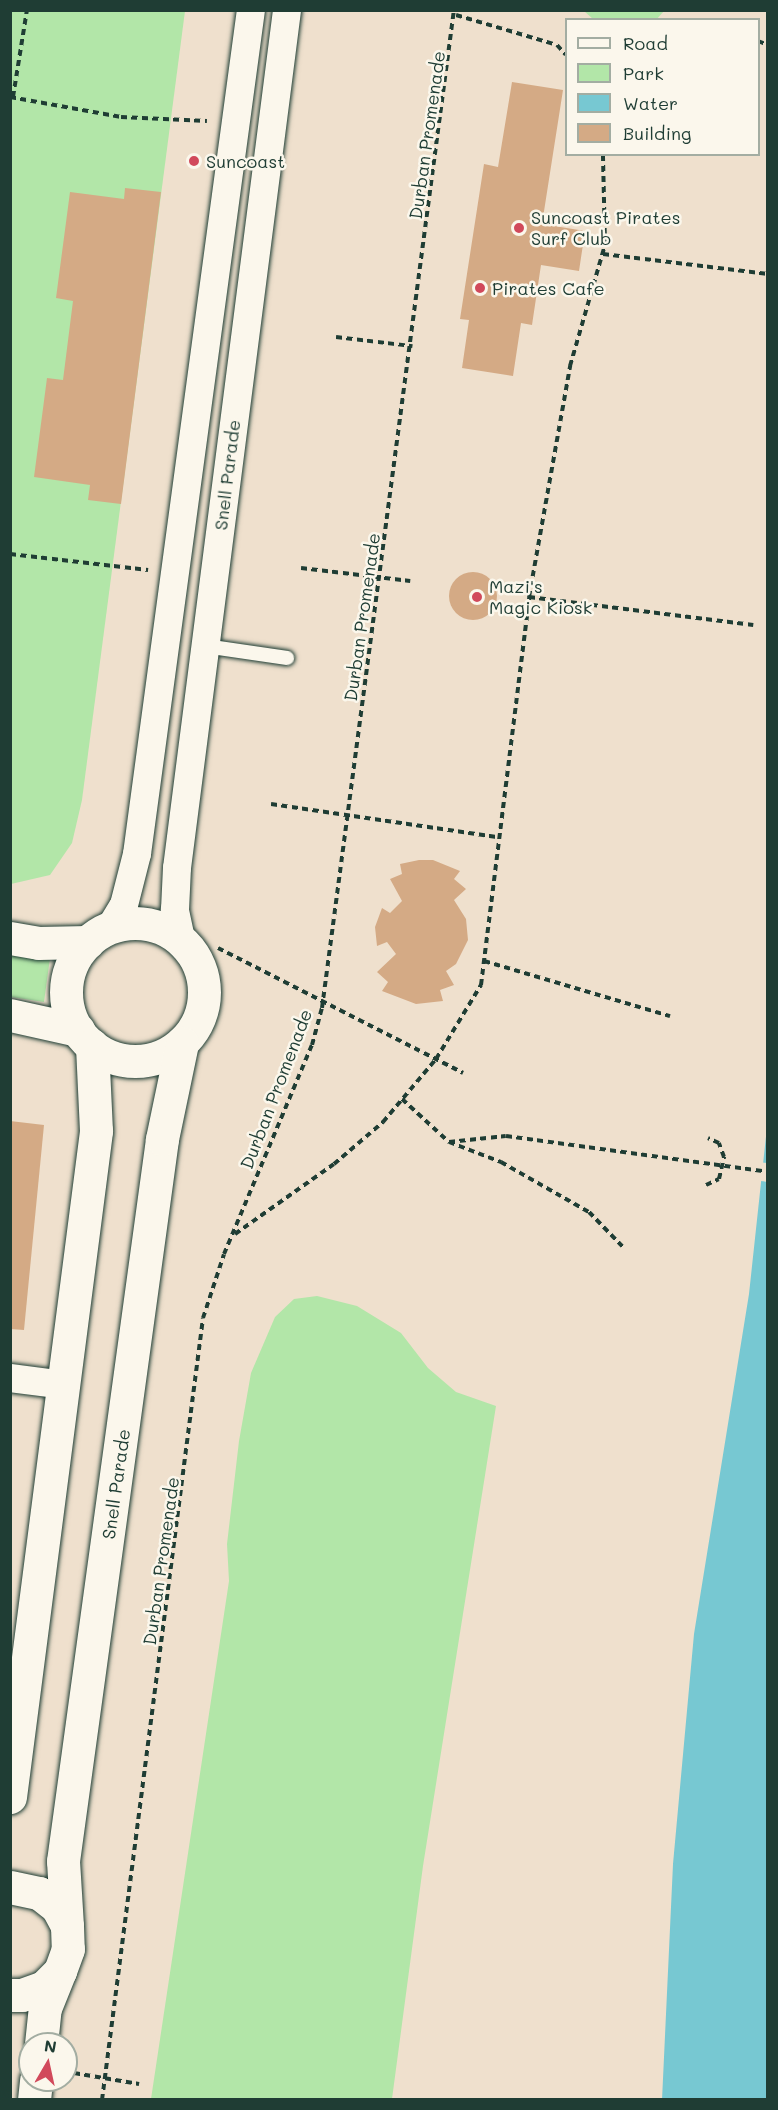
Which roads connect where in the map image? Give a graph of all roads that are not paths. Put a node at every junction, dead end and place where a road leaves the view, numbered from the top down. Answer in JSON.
{"nodes":[{"id":1,"x":251,"y":10,"type":"edge"},
{"id":2,"x":286,"y":10,"type":"edge"},
{"id":3,"x":205,"y":646,"type":"junction"},
{"id":4,"x":287,"y":658,"type":"dead end"},
{"id":5,"x":99,"y":935,"type":"junction"},
{"id":6,"x":10,"y":938,"type":"edge"},
{"id":7,"x":181,"y":939,"type":"junction"},
{"id":8,"x":10,"y":1015,"type":"edge"},
{"id":9,"x":85,"y":1038,"type":"junction"},
{"id":10,"x":182,"y":1043,"type":"junction"},
{"id":11,"x":10,"y":1378,"type":"edge"},
{"id":12,"x":64,"y":1385,"type":"junction"},
{"id":13,"x":19,"y":1661,"type":"edge"},
{"id":14,"x":10,"y":1797,"type":"edge"},
{"id":15,"x":10,"y":1887,"type":"edge"},
{"id":16,"x":66,"y":1926,"type":"junction"},
{"id":17,"x":60,"y":1971,"type":"junction"},
{"id":18,"x":10,"y":1995,"type":"edge"},
{"id":19,"x":43,"y":2032,"type":"edge"}],
"edges":[{"from":1,"to":5,"type":"street","name":"Snell Parade"},
{"from":2,"to":3,"type":"street","name":"Snell Parade"},
{"from":3,"to":4,"type":"lane"},
{"from":3,"to":7,"type":"street","name":"Snell Parade"},
{"from":5,"to":6,"type":"main road"},
{"from":5,"to":7,"type":"main road"},
{"from":5,"to":9,"type":"main road"},
{"from":7,"to":10,"type":"main road"},
{"from":8,"to":9,"type":"main road"},
{"from":9,"to":10,"type":"main road"},
{"from":9,"to":12,"type":"main road"},
{"from":10,"to":16,"type":"main road","name":"Snell Parade"},
{"from":11,"to":12,"type":"street"},
{"from":12,"to":13,"type":"main road"},
{"from":13,"to":14,"type":"main road"},
{"from":15,"to":16,"type":"main road"},
{"from":16,"to":17,"type":"main road","name":"Snell Parade"},
{"from":17,"to":18,"type":"main road"},
{"from":17,"to":19,"type":"main road"}]}
